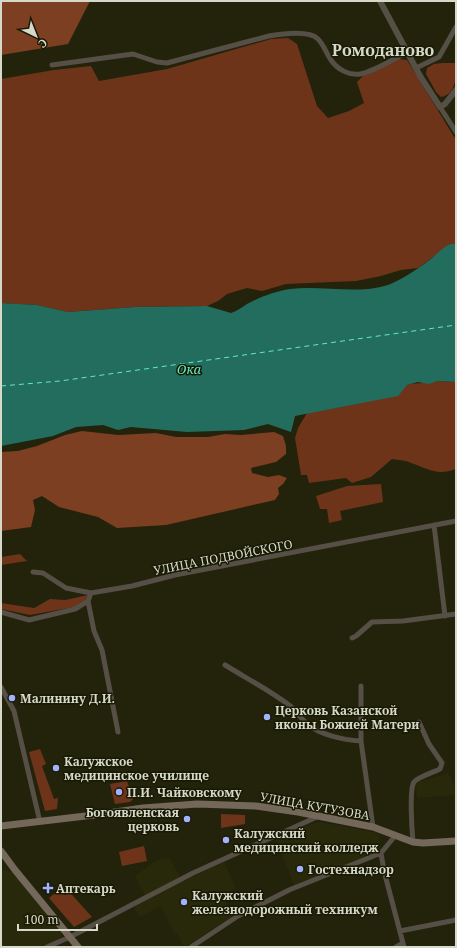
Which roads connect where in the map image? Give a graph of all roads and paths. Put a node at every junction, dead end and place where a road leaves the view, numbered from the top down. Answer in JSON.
{"nodes":[{"id":1,"x":380,"y":1,"type":"edge"},
{"id":2,"x":456,"y":27,"type":"edge"},
{"id":3,"x":408,"y":52,"type":"junction"},
{"id":4,"x":52,"y":65,"type":"dead end"},
{"id":5,"x":416,"y":68,"type":"junction"},
{"id":6,"x":456,"y":90,"type":"edge"},
{"id":7,"x":440,"y":107,"type":"junction"},
{"id":8,"x":456,"y":132,"type":"edge"},
{"id":9,"x":456,"y":520,"type":"edge"},
{"id":10,"x":434,"y":525,"type":"junction"},
{"id":11,"x":33,"y":572,"type":"dead end"},
{"id":12,"x":91,"y":593,"type":"junction"},
{"id":13,"x":88,"y":601,"type":"junction"},
{"id":14,"x":1,"y":612,"type":"edge"},
{"id":15,"x":456,"y":614,"type":"edge"},
{"id":16,"x":445,"y":616,"type":"junction"},
{"id":17,"x":352,"y":638,"type":"dead end"},
{"id":18,"x":226,"y":665,"type":"dead end"},
{"id":19,"x":361,"y":686,"type":"dead end"},
{"id":20,"x":1,"y":687,"type":"edge"},
{"id":21,"x":419,"y":722,"type":"dead end"},
{"id":22,"x":118,"y":732,"type":"dead end"},
{"id":23,"x":361,"y":741,"type":"junction"},
{"id":24,"x":319,"y":816,"type":"junction"},
{"id":25,"x":40,"y":822,"type":"junction"},
{"id":26,"x":1,"y":826,"type":"edge"},
{"id":27,"x":373,"y":828,"type":"junction"},
{"id":28,"x":395,"y":836,"type":"junction"},
{"id":29,"x":456,"y":841,"type":"edge"},
{"id":30,"x":412,"y":842,"type":"junction"},
{"id":31,"x":1,"y":851,"type":"edge"},
{"id":32,"x":381,"y":853,"type":"junction"},
{"id":33,"x":456,"y":920,"type":"edge"},
{"id":34,"x":400,"y":931,"type":"junction"},
{"id":35,"x":70,"y":937,"type":"junction"},
{"id":36,"x":404,"y":945,"type":"edge"},
{"id":37,"x":47,"y":947,"type":"edge"},
{"id":38,"x":78,"y":947,"type":"edge"},
{"id":39,"x":191,"y":947,"type":"edge"},
{"id":40,"x":396,"y":947,"type":"edge"}],
"edges":[{"from":1,"to":3,"type":"street"},
{"from":2,"to":5,"type":"street"},
{"from":3,"to":4,"type":"street"},
{"from":3,"to":5,"type":"street"},
{"from":5,"to":7,"type":"street"},
{"from":6,"to":7,"type":"street"},
{"from":7,"to":8,"type":"street"},
{"from":9,"to":10,"type":"street","name":"УЛИЦА ПОДВОЙСКОГО"},
{"from":10,"to":12,"type":"street","name":"УЛИЦА ПОДВОЙСКОГО"},
{"from":10,"to":16,"type":"street"},
{"from":11,"to":12,"type":"street"},
{"from":12,"to":13,"type":"street"},
{"from":13,"to":14,"type":"street"},
{"from":13,"to":22,"type":"street"},
{"from":15,"to":16,"type":"street"},
{"from":16,"to":17,"type":"street"},
{"from":18,"to":23,"type":"street"},
{"from":19,"to":23,"type":"street"},
{"from":20,"to":25,"type":"street"},
{"from":21,"to":30,"type":"street"},
{"from":23,"to":27,"type":"street"},
{"from":24,"to":25,"type":"main road","name":"УЛИЦА КУТУЗОВА"},
{"from":24,"to":27,"type":"main road","name":"УЛИЦА КУТУЗОВА"},
{"from":24,"to":35,"type":"street"},
{"from":25,"to":26,"type":"main road","name":"УЛИЦА КУТУЗОВА"},
{"from":27,"to":28,"type":"main road","name":"УЛИЦА КУТУЗОВА"},
{"from":28,"to":30,"type":"main road","name":"УЛИЦА КУТУЗОВА"},
{"from":28,"to":32,"type":"street"},
{"from":29,"to":30,"type":"main road","name":"УЛИЦА КУТУЗОВА"},
{"from":31,"to":35,"type":"main road"},
{"from":32,"to":34,"type":"street"},
{"from":32,"to":39,"type":"street"},
{"from":33,"to":34,"type":"street"},
{"from":34,"to":36,"type":"street"},
{"from":35,"to":37,"type":"street"},
{"from":35,"to":38,"type":"main road"},
{"from":36,"to":40,"type":"street"}]}
